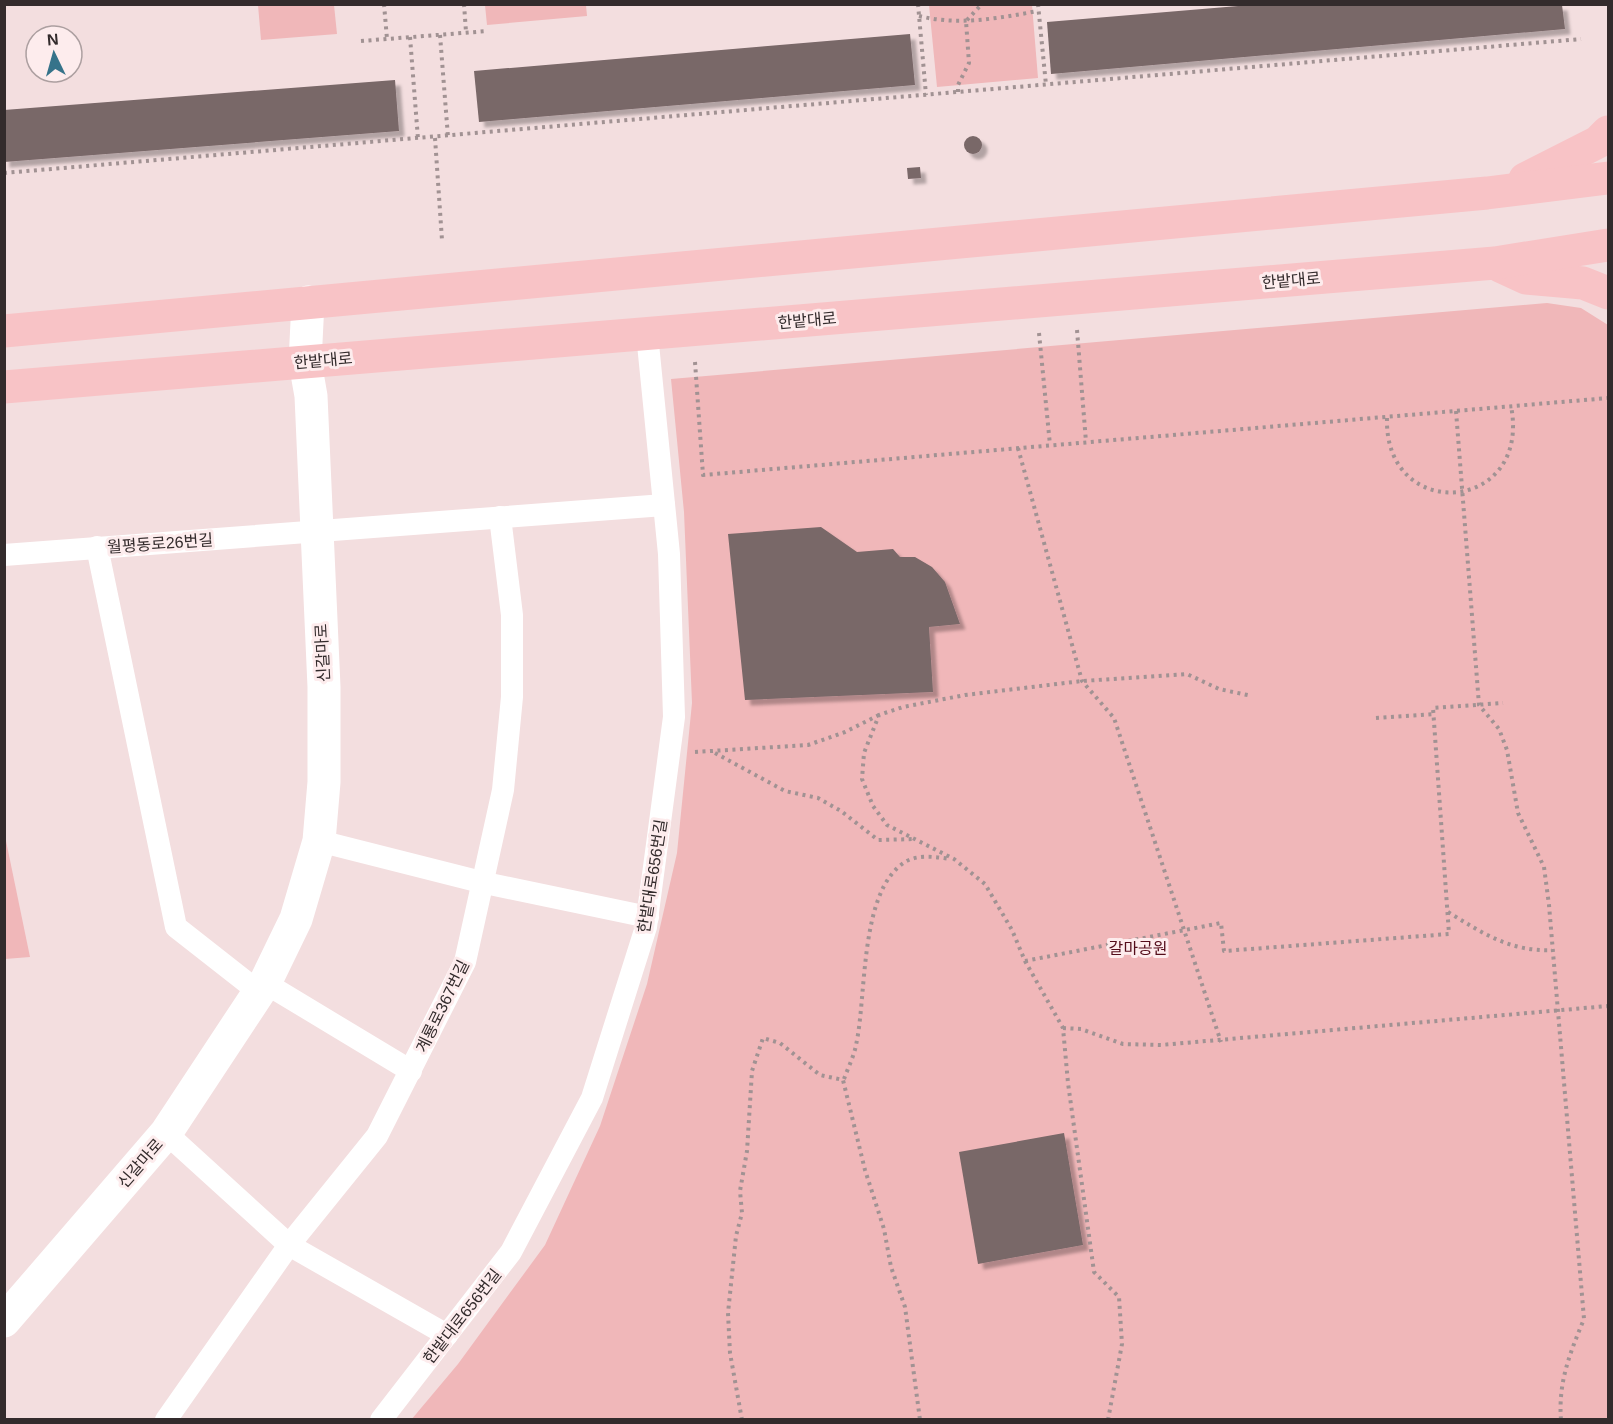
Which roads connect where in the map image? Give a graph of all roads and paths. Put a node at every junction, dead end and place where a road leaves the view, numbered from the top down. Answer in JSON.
{"nodes":[{"id":1,"x":384,"y":4,"type":"edge"},
{"id":2,"x":464,"y":4,"type":"edge"},
{"id":3,"x":918,"y":4,"type":"edge"},
{"id":4,"x":981,"y":4,"type":"edge"},
{"id":5,"x":1038,"y":4,"type":"edge"},
{"id":6,"x":1038,"y":11,"type":"junction"},
{"id":7,"x":919,"y":16,"type":"junction"},
{"id":8,"x":966,"y":21,"type":"junction"},
{"id":9,"x":488,"y":31,"type":"dead end"},
{"id":10,"x":466,"y":32,"type":"junction"},
{"id":11,"x":440,"y":35,"type":"junction"},
{"id":12,"x":410,"y":37,"type":"junction"},
{"id":13,"x":387,"y":39,"type":"junction"},
{"id":14,"x":1581,"y":39,"type":"dead end"},
{"id":15,"x":361,"y":41,"type":"dead end"},
{"id":16,"x":1046,"y":85,"type":"junction"},
{"id":17,"x":958,"y":92,"type":"junction"},
{"id":18,"x":926,"y":95,"type":"junction"},
{"id":19,"x":1608,"y":132,"type":"edge"},
{"id":20,"x":448,"y":136,"type":"junction"},
{"id":21,"x":435,"y":138,"type":"junction"},
{"id":22,"x":418,"y":139,"type":"junction"},
{"id":23,"x":4,"y":173,"type":"edge"},
{"id":24,"x":1608,"y":178,"type":"edge"},
{"id":25,"x":1487,"y":193,"type":"junction"},
{"id":26,"x":442,"y":240,"type":"dead end"},
{"id":27,"x":1608,"y":245,"type":"edge"},
{"id":28,"x":1495,"y":263,"type":"junction"},
{"id":29,"x":1608,"y":293,"type":"edge"},
{"id":30,"x":308,"y":302,"type":"junction"},
{"id":31,"x":1077,"y":326,"type":"dead end"},
{"id":32,"x":1039,"y":329,"type":"dead end"},
{"id":33,"x":4,"y":331,"type":"edge"},
{"id":34,"x":647,"y":334,"type":"junction"},
{"id":35,"x":695,"y":358,"type":"dead end"},
{"id":36,"x":305,"y":362,"type":"junction"},
{"id":37,"x":4,"y":387,"type":"edge"},
{"id":38,"x":1608,"y":398,"type":"edge"},
{"id":39,"x":1511,"y":406,"type":"junction"},
{"id":40,"x":1456,"y":411,"type":"junction"},
{"id":41,"x":1387,"y":418,"type":"junction"},
{"id":42,"x":1086,"y":442,"type":"junction"},
{"id":43,"x":1050,"y":446,"type":"junction"},
{"id":44,"x":1018,"y":448,"type":"junction"},
{"id":45,"x":1462,"y":491,"type":"junction"},
{"id":46,"x":664,"y":505,"type":"junction"},
{"id":47,"x":501,"y":516,"type":"junction"},
{"id":48,"x":315,"y":532,"type":"junction"},
{"id":49,"x":97,"y":547,"type":"junction"},
{"id":50,"x":4,"y":555,"type":"edge"},
{"id":51,"x":1082,"y":681,"type":"junction"},
{"id":52,"x":1252,"y":696,"type":"dead end"},
{"id":53,"x":1503,"y":703,"type":"dead end"},
{"id":54,"x":1479,"y":705,"type":"junction"},
{"id":55,"x":1434,"y":714,"type":"junction"},
{"id":56,"x":879,"y":715,"type":"junction"},
{"id":57,"x":1376,"y":718,"type":"dead end"},
{"id":58,"x":669,"y":752,"type":"junction"},
{"id":59,"x":715,"y":753,"type":"junction"},
{"id":60,"x":919,"y":840,"type":"junction"},
{"id":61,"x":319,"y":841,"type":"junction"},
{"id":62,"x":954,"y":859,"type":"junction"},
{"id":63,"x":485,"y":884,"type":"junction"},
{"id":64,"x":1447,"y":911,"type":"junction"},
{"id":65,"x":648,"y":917,"type":"junction"},
{"id":66,"x":1186,"y":930,"type":"junction"},
{"id":67,"x":1552,"y":950,"type":"junction"},
{"id":68,"x":1025,"y":961,"type":"junction"},
{"id":69,"x":262,"y":988,"type":"junction"},
{"id":70,"x":1608,"y":1006,"type":"edge"},
{"id":71,"x":1557,"y":1009,"type":"junction"},
{"id":72,"x":1064,"y":1028,"type":"junction"},
{"id":73,"x":1221,"y":1042,"type":"junction"},
{"id":74,"x":411,"y":1071,"type":"junction"},
{"id":75,"x":843,"y":1080,"type":"junction"},
{"id":76,"x":166,"y":1133,"type":"junction"},
{"id":77,"x":289,"y":1245,"type":"junction"},
{"id":78,"x":4,"y":1321,"type":"edge"},
{"id":79,"x":447,"y":1335,"type":"junction"},
{"id":80,"x":166,"y":1419,"type":"edge"},
{"id":81,"x":381,"y":1419,"type":"edge"},
{"id":82,"x":742,"y":1419,"type":"edge"},
{"id":83,"x":920,"y":1419,"type":"edge"},
{"id":84,"x":1108,"y":1419,"type":"edge"},
{"id":85,"x":1561,"y":1419,"type":"edge"}],
"edges":[{"from":1,"to":13,"type":"path"},
{"from":2,"to":10,"type":"path"},
{"from":3,"to":7,"type":"path"},
{"from":4,"to":8,"type":"path"},
{"from":5,"to":6,"type":"path"},
{"from":6,"to":8,"type":"path"},
{"from":6,"to":16,"type":"path"},
{"from":7,"to":8,"type":"path"},
{"from":7,"to":18,"type":"path"},
{"from":8,"to":17,"type":"path"},
{"from":9,"to":10,"type":"path"},
{"from":10,"to":11,"type":"path"},
{"from":11,"to":12,"type":"path"},
{"from":11,"to":20,"type":"path"},
{"from":12,"to":13,"type":"path"},
{"from":12,"to":22,"type":"path"},
{"from":13,"to":15,"type":"path"},
{"from":14,"to":16,"type":"path"},
{"from":16,"to":17,"type":"path"},
{"from":17,"to":18,"type":"path"},
{"from":18,"to":20,"type":"path"},
{"from":19,"to":25,"type":"main road"},
{"from":20,"to":21,"type":"path"},
{"from":21,"to":22,"type":"path"},
{"from":21,"to":26,"type":"path"},
{"from":22,"to":23,"type":"path"},
{"from":24,"to":25,"type":"main road"},
{"from":25,"to":30,"type":"main road"},
{"from":27,"to":28,"type":"main road","name":"한밭대로"},
{"from":28,"to":29,"type":"main road"},
{"from":28,"to":34,"type":"main road","name":"한밭대로"},
{"from":30,"to":33,"type":"main road"},
{"from":30,"to":36,"type":"street","name":"신갈마로"},
{"from":31,"to":42,"type":"path"},
{"from":32,"to":43,"type":"path"},
{"from":34,"to":36,"type":"main road","name":"한밭대로"},
{"from":34,"to":46,"type":"street","name":"한밭대로656번길"},
{"from":35,"to":44,"type":"path"},
{"from":36,"to":37,"type":"main road","name":"한밭대로"},
{"from":36,"to":48,"type":"street","name":"신갈마로"},
{"from":38,"to":39,"type":"path"},
{"from":39,"to":40,"type":"path"},
{"from":39,"to":45,"type":"path"},
{"from":40,"to":41,"type":"path"},
{"from":40,"to":45,"type":"path"},
{"from":41,"to":42,"type":"path"},
{"from":41,"to":45,"type":"path"},
{"from":42,"to":43,"type":"path"},
{"from":43,"to":44,"type":"path"},
{"from":44,"to":51,"type":"path"},
{"from":45,"to":54,"type":"path"},
{"from":46,"to":47,"type":"street","name":"월평동로26번길"},
{"from":46,"to":58,"type":"street","name":"한밭대로656번길"},
{"from":47,"to":48,"type":"street","name":"월평동로26번길"},
{"from":47,"to":63,"type":"street","name":"계룡로367번길"},
{"from":48,"to":49,"type":"street","name":"월평동로26번길"},
{"from":48,"to":61,"type":"street","name":"신갈마로"},
{"from":49,"to":50,"type":"street","name":"월평동로26번길"},
{"from":49,"to":69,"type":"street"},
{"from":51,"to":52,"type":"path"},
{"from":51,"to":56,"type":"path"},
{"from":51,"to":66,"type":"path"},
{"from":53,"to":54,"type":"path"},
{"from":54,"to":55,"type":"path"},
{"from":54,"to":67,"type":"path"},
{"from":55,"to":57,"type":"path"},
{"from":55,"to":64,"type":"path"},
{"from":56,"to":59,"type":"path"},
{"from":56,"to":60,"type":"path"},
{"from":58,"to":59,"type":"path"},
{"from":58,"to":65,"type":"street","name":"한밭대로656번길"},
{"from":59,"to":60,"type":"path"},
{"from":60,"to":62,"type":"path"},
{"from":61,"to":63,"type":"street"},
{"from":61,"to":69,"type":"street","name":"신갈마로"},
{"from":62,"to":68,"type":"path"},
{"from":62,"to":75,"type":"path"},
{"from":63,"to":65,"type":"street"},
{"from":63,"to":74,"type":"street","name":"계룡로367번길"},
{"from":64,"to":66,"type":"path"},
{"from":64,"to":67,"type":"path"},
{"from":65,"to":79,"type":"street","name":"한밭대로656번길"},
{"from":66,"to":68,"type":"path"},
{"from":66,"to":73,"type":"path"},
{"from":67,"to":71,"type":"path"},
{"from":68,"to":72,"type":"path"},
{"from":69,"to":74,"type":"street"},
{"from":69,"to":76,"type":"street","name":"신갈마로"},
{"from":70,"to":71,"type":"path"},
{"from":71,"to":73,"type":"path"},
{"from":71,"to":85,"type":"path"},
{"from":72,"to":73,"type":"path"},
{"from":72,"to":84,"type":"path"},
{"from":74,"to":77,"type":"street","name":"계룡로367번길"},
{"from":75,"to":82,"type":"path"},
{"from":75,"to":83,"type":"path"},
{"from":76,"to":77,"type":"street"},
{"from":76,"to":78,"type":"street","name":"신갈마로"},
{"from":77,"to":79,"type":"street"},
{"from":77,"to":80,"type":"street","name":"계룡로367번길"},
{"from":79,"to":81,"type":"street","name":"한밭대로656번길"}]}
